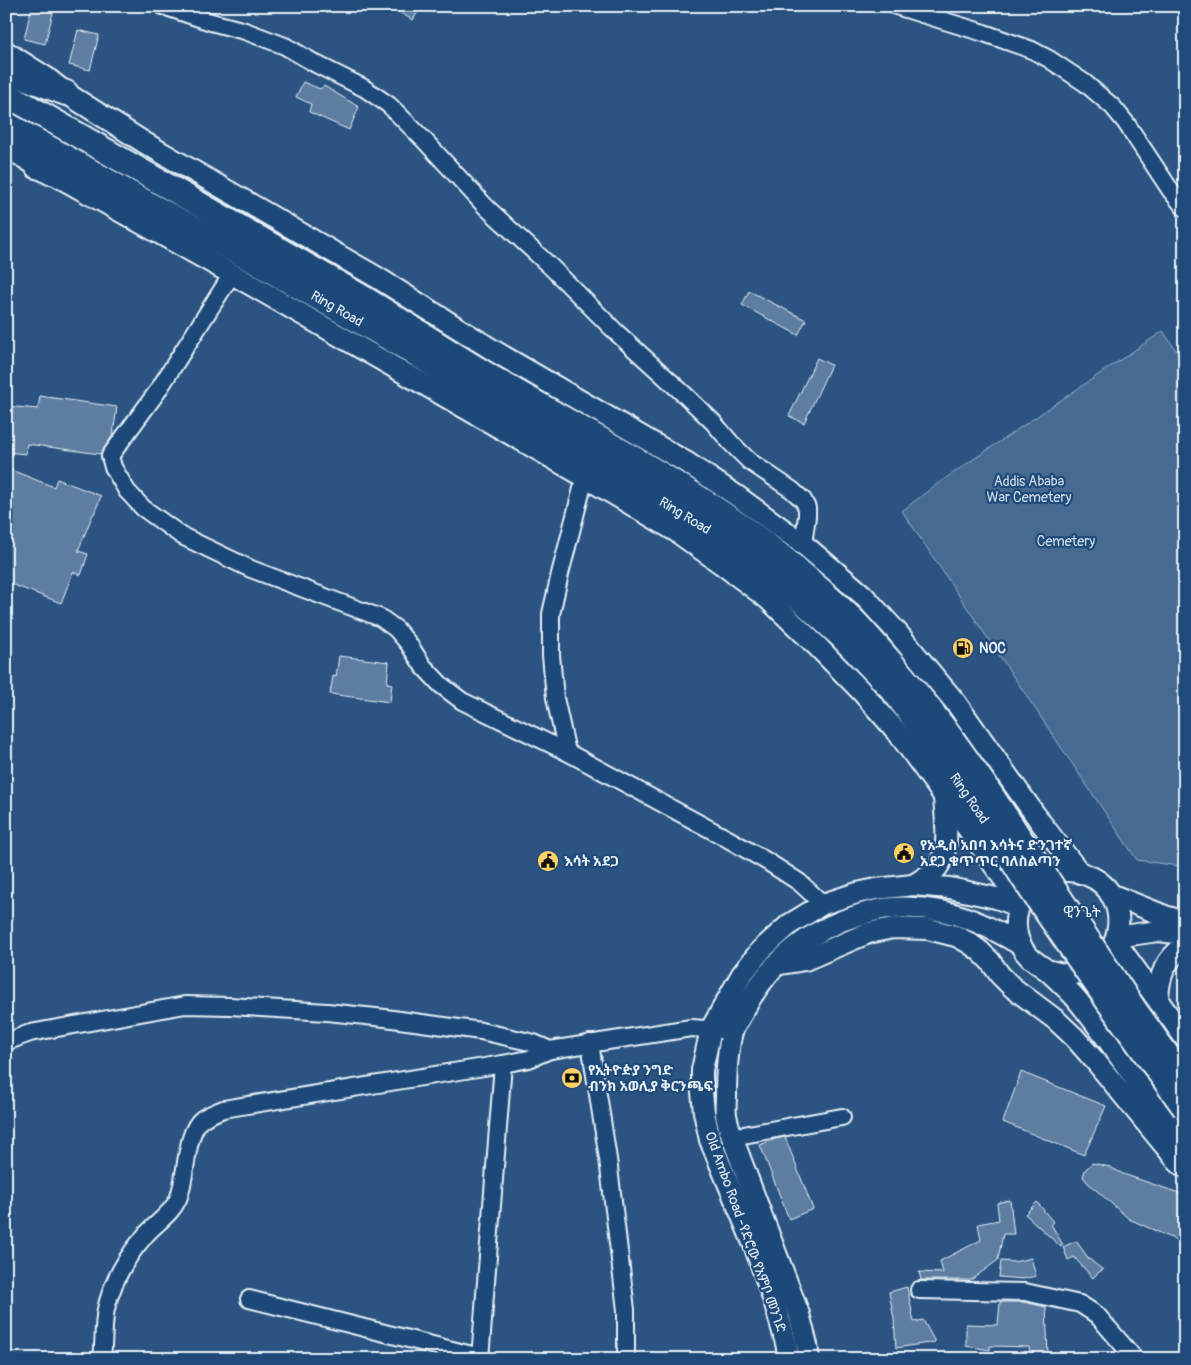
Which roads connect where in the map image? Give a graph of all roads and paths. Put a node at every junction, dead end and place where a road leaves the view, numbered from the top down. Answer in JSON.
{"nodes":[{"id":1,"x":163,"y":6,"type":"edge"},
{"id":2,"x":896,"y":6,"type":"edge"},
{"id":3,"x":6,"y":52,"type":"edge"},
{"id":4,"x":6,"y":70,"type":"edge"},
{"id":5,"x":66,"y":93,"type":"junction"},
{"id":6,"x":6,"y":94,"type":"edge"},
{"id":7,"x":6,"y":124,"type":"edge"},
{"id":8,"x":6,"y":144,"type":"edge"},
{"id":9,"x":6,"y":157,"type":"edge"},
{"id":10,"x":50,"y":172,"type":"junction"},
{"id":11,"x":1185,"y":208,"type":"edge"},
{"id":12,"x":232,"y":274,"type":"junction"},
{"id":13,"x":585,"y":477,"type":"junction"},
{"id":14,"x":804,"y":544,"type":"junction"},
{"id":15,"x":567,"y":752,"type":"junction"},
{"id":16,"x":944,"y":797,"type":"junction"},
{"id":17,"x":1079,"y":872,"type":"junction"},
{"id":18,"x":913,"y":885,"type":"junction"},
{"id":19,"x":1110,"y":894,"type":"junction"},
{"id":20,"x":823,"y":904,"type":"junction"},
{"id":21,"x":1020,"y":904,"type":"junction"},
{"id":22,"x":1185,"y":922,"type":"edge"},
{"id":23,"x":1185,"y":934,"type":"edge"},
{"id":24,"x":1116,"y":939,"type":"junction"},
{"id":25,"x":1021,"y":945,"type":"junction"},
{"id":26,"x":1185,"y":945,"type":"edge"},
{"id":27,"x":775,"y":965,"type":"junction"},
{"id":28,"x":1047,"y":970,"type":"junction"},
{"id":29,"x":1158,"y":999,"type":"junction"},
{"id":30,"x":711,"y":1029,"type":"junction"},
{"id":31,"x":733,"y":1030,"type":"junction"},
{"id":32,"x":1185,"y":1038,"type":"edge"},
{"id":33,"x":6,"y":1042,"type":"edge"},
{"id":34,"x":590,"y":1043,"type":"junction"},
{"id":35,"x":550,"y":1050,"type":"junction"},
{"id":36,"x":503,"y":1064,"type":"junction"},
{"id":37,"x":1185,"y":1080,"type":"edge"},
{"id":38,"x":1185,"y":1108,"type":"edge"},
{"id":39,"x":842,"y":1117,"type":"dead end"},
{"id":40,"x":732,"y":1137,"type":"junction"},
{"id":41,"x":1185,"y":1142,"type":"edge"},
{"id":42,"x":1185,"y":1167,"type":"edge"},
{"id":43,"x":919,"y":1290,"type":"dead end"},
{"id":44,"x":249,"y":1300,"type":"dead end"},
{"id":45,"x":480,"y":1358,"type":"edge"},
{"id":46,"x":102,"y":1359,"type":"edge"},
{"id":47,"x":626,"y":1359,"type":"edge"},
{"id":48,"x":789,"y":1359,"type":"edge"},
{"id":49,"x":809,"y":1359,"type":"edge"},
{"id":50,"x":1135,"y":1359,"type":"edge"}],
"edges":[{"from":1,"to":14,"type":"street"},
{"from":2,"to":11,"type":"street"},
{"from":3,"to":5,"type":"main road"},
{"from":4,"to":5,"type":"highway"},
{"from":5,"to":14,"type":"main road"},
{"from":6,"to":37,"type":"highway","name":"Ring Road","bridge":true},
{"from":7,"to":38,"type":"highway","name":"Ring Road","bridge":true},
{"from":8,"to":10,"type":"highway"},
{"from":9,"to":10,"type":"main road"},
{"from":10,"to":12,"type":"main road"},
{"from":12,"to":13,"type":"main road"},
{"from":12,"to":15,"type":"street"},
{"from":13,"to":15,"type":"street"},
{"from":13,"to":16,"type":"main road"},
{"from":14,"to":17,"type":"main road"},
{"from":15,"to":20,"type":"street"},
{"from":16,"to":18,"type":"main road"},
{"from":16,"to":21,"type":"main road"},
{"from":17,"to":19,"type":"main road"},
{"from":17,"to":21,"type":"main road"},
{"from":18,"to":20,"type":"main road","name":"Old Ambo Road -የድሮው የአምቦ መንገድ"},
{"from":18,"to":21,"type":"main road","name":"Old Ambo Road -የድሮው የአምቦ መንገድ"},
{"from":19,"to":22,"type":"main road"},
{"from":19,"to":24,"type":"main road"},
{"from":20,"to":30,"type":"main road","name":"Old Ambo Road -የድሮው የአምቦ መንገድ"},
{"from":21,"to":25,"type":"main road"},
{"from":23,"to":24,"type":"main road"},
{"from":24,"to":28,"type":"main road"},
{"from":24,"to":29,"type":"main road"},
{"from":25,"to":27,"type":"main road","name":"Old Ambo Road -የድሮው የአምቦ መንገድ"},
{"from":25,"to":28,"type":"main road"},
{"from":26,"to":29,"type":"main road"},
{"from":27,"to":31,"type":"main road","name":"Old Ambo Road -የድሮው የአምቦ መንገድ"},
{"from":27,"to":42,"type":"main road"},
{"from":28,"to":41,"type":"main road"},
{"from":29,"to":32,"type":"main road"},
{"from":30,"to":31,"type":"street"},
{"from":30,"to":34,"type":"street"},
{"from":30,"to":48,"type":"main road","name":"Old Ambo Road -የድሮው የአምቦ መንገድ"},
{"from":31,"to":40,"type":"main road","name":"Old Ambo Road -የድሮው የአምቦ መንገድ"},
{"from":33,"to":35,"type":"street"},
{"from":34,"to":35,"type":"street"},
{"from":34,"to":47,"type":"street"},
{"from":35,"to":36,"type":"street"},
{"from":36,"to":45,"type":"street"},
{"from":36,"to":46,"type":"street"},
{"from":39,"to":40,"type":"street"},
{"from":40,"to":49,"type":"main road","name":"Old Ambo Road -የድሮው የአምቦ መንገድ"},
{"from":43,"to":50,"type":"street"},
{"from":44,"to":45,"type":"street"}]}
